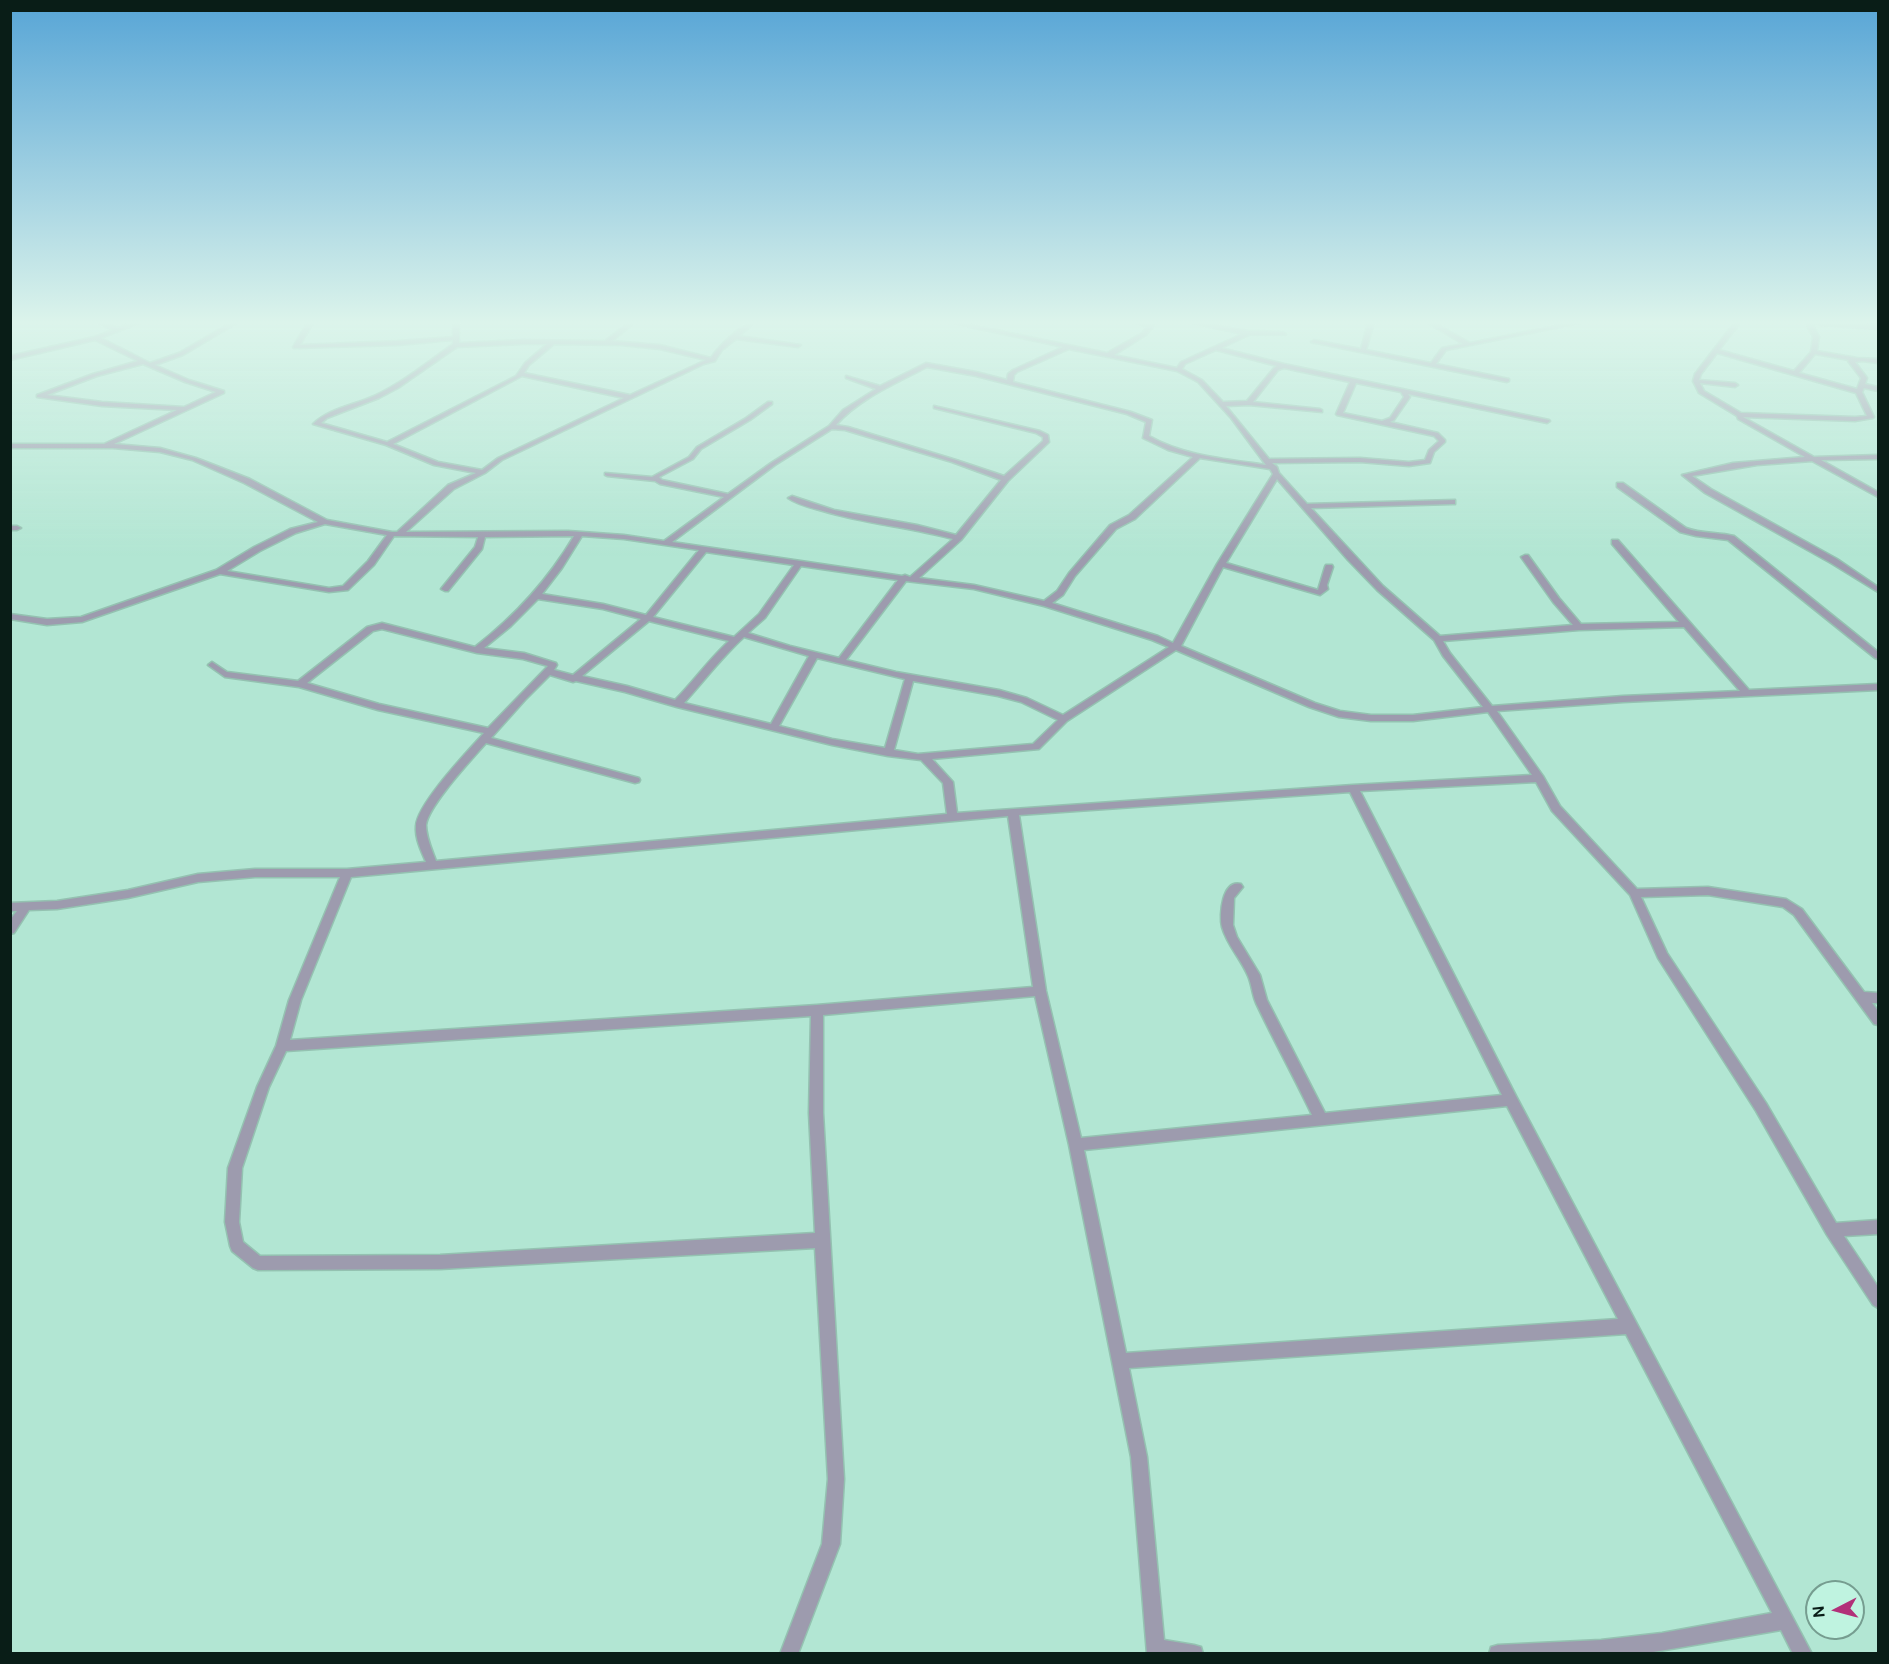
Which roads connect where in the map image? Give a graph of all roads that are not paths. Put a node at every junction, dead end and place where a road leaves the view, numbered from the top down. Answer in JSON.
{"nodes":[{"id":1,"x":76,"y":401,"type":"edge"},
{"id":2,"x":203,"y":401,"type":"edge"},
{"id":3,"x":367,"y":401,"type":"edge"},
{"id":4,"x":472,"y":401,"type":"edge"},
{"id":5,"x":623,"y":401,"type":"edge"},
{"id":6,"x":861,"y":401,"type":"edge"},
{"id":7,"x":1082,"y":401,"type":"edge"},
{"id":8,"x":1219,"y":401,"type":"edge"},
{"id":9,"x":1345,"y":401,"type":"edge"},
{"id":10,"x":1405,"y":401,"type":"edge"},
{"id":11,"x":1449,"y":401,"type":"edge"},
{"id":12,"x":1716,"y":401,"type":"edge"},
{"id":13,"x":1865,"y":401,"type":"edge"},
{"id":14,"x":770,"y":403,"type":"dead end"},
{"id":15,"x":1249,"y":403,"type":"joint"},
{"id":16,"x":1222,"y":404,"type":"junction"},
{"id":17,"x":936,"y":407,"type":"dead end"},
{"id":18,"x":184,"y":409,"type":"junction"},
{"id":19,"x":1320,"y":411,"type":"dead end"},
{"id":20,"x":1740,"y":415,"type":"junction"},
{"id":21,"x":1547,"y":421,"type":"dead end"},
{"id":22,"x":1383,"y":423,"type":"junction"},
{"id":23,"x":831,"y":427,"type":"junction"},
{"id":24,"x":388,"y":444,"type":"junction"},
{"id":25,"x":10,"y":446,"type":"edge"},
{"id":26,"x":106,"y":446,"type":"junction"},
{"id":27,"x":1199,"y":455,"type":"junction"},
{"id":28,"x":1813,"y":458,"type":"junction"},
{"id":29,"x":1878,"y":458,"type":"edge"},
{"id":30,"x":1266,"y":461,"type":"junction"},
{"id":31,"x":1276,"y":471,"type":"junction"},
{"id":32,"x":483,"y":472,"type":"junction"},
{"id":33,"x":607,"y":474,"type":"dead end"},
{"id":34,"x":655,"y":479,"type":"junction"},
{"id":35,"x":1005,"y":479,"type":"junction"},
{"id":36,"x":1620,"y":485,"type":"dead end"},
{"id":37,"x":1878,"y":495,"type":"edge"},
{"id":38,"x":729,"y":496,"type":"junction"},
{"id":39,"x":792,"y":498,"type":"dead end"},
{"id":40,"x":1452,"y":502,"type":"dead end"},
{"id":41,"x":1306,"y":506,"type":"junction"},
{"id":42,"x":325,"y":522,"type":"junction"},
{"id":43,"x":396,"y":534,"type":"junction"},
{"id":44,"x":579,"y":534,"type":"junction"},
{"id":45,"x":482,"y":535,"type":"junction"},
{"id":46,"x":958,"y":538,"type":"junction"},
{"id":47,"x":1615,"y":542,"type":"dead end"},
{"id":48,"x":666,"y":543,"type":"junction"},
{"id":49,"x":704,"y":549,"type":"junction"},
{"id":50,"x":1526,"y":557,"type":"dead end"},
{"id":51,"x":799,"y":562,"type":"junction"},
{"id":52,"x":1221,"y":564,"type":"junction"},
{"id":53,"x":1329,"y":567,"type":"dead end"},
{"id":54,"x":219,"y":572,"type":"junction"},
{"id":55,"x":908,"y":579,"type":"junction"},
{"id":56,"x":445,"y":589,"type":"dead end"},
{"id":57,"x":1878,"y":590,"type":"edge"},
{"id":58,"x":538,"y":596,"type":"junction"},
{"id":59,"x":1046,"y":604,"type":"junction"},
{"id":60,"x":10,"y":616,"type":"edge"},
{"id":61,"x":648,"y":618,"type":"junction"},
{"id":62,"x":1686,"y":624,"type":"junction"},
{"id":63,"x":1579,"y":627,"type":"junction"},
{"id":64,"x":740,"y":637,"type":"junction"},
{"id":65,"x":1438,"y":639,"type":"junction"},
{"id":66,"x":1176,"y":646,"type":"junction"},
{"id":67,"x":477,"y":650,"type":"junction"},
{"id":68,"x":814,"y":655,"type":"junction"},
{"id":69,"x":1878,"y":656,"type":"edge"},
{"id":70,"x":841,"y":661,"type":"junction"},
{"id":71,"x":212,"y":665,"type":"dead end"},
{"id":72,"x":548,"y":672,"type":"junction"},
{"id":73,"x":910,"y":677,"type":"junction"},
{"id":74,"x":573,"y":679,"type":"junction"},
{"id":75,"x":300,"y":684,"type":"junction"},
{"id":76,"x":1878,"y":687,"type":"edge"},
{"id":77,"x":1746,"y":692,"type":"junction"},
{"id":78,"x":677,"y":704,"type":"junction"},
{"id":79,"x":1490,"y":708,"type":"junction"},
{"id":80,"x":1064,"y":719,"type":"junction"},
{"id":81,"x":774,"y":727,"type":"junction"},
{"id":82,"x":487,"y":735,"type":"junction"},
{"id":83,"x":888,"y":753,"type":"junction"},
{"id":84,"x":924,"y":757,"type":"junction"},
{"id":85,"x":1539,"y":778,"type":"junction"},
{"id":86,"x":635,"y":780,"type":"dead end"},
{"id":87,"x":1353,"y":788,"type":"junction"},
{"id":88,"x":1013,"y":812,"type":"junction"},
{"id":89,"x":952,"y":817,"type":"junction"},
{"id":90,"x":432,"y":865,"type":"junction"},
{"id":91,"x":347,"y":873,"type":"junction"},
{"id":92,"x":1237,"y":887,"type":"dead end"},
{"id":93,"x":1634,"y":893,"type":"junction"},
{"id":94,"x":26,"y":906,"type":"junction"},
{"id":95,"x":10,"y":907,"type":"edge"},
{"id":96,"x":10,"y":930,"type":"edge"},
{"id":97,"x":1040,"y":991,"type":"junction"},
{"id":98,"x":1863,"y":997,"type":"junction"},
{"id":99,"x":1878,"y":998,"type":"edge"},
{"id":100,"x":817,"y":1010,"type":"junction"},
{"id":101,"x":1878,"y":1020,"type":"edge"},
{"id":102,"x":282,"y":1046,"type":"junction"},
{"id":103,"x":1511,"y":1100,"type":"junction"},
{"id":104,"x":1322,"y":1120,"type":"junction"},
{"id":105,"x":1076,"y":1145,"type":"junction"},
{"id":106,"x":1878,"y":1227,"type":"edge"},
{"id":107,"x":1832,"y":1230,"type":"junction"},
{"id":108,"x":822,"y":1240,"type":"junction"},
{"id":109,"x":1878,"y":1300,"type":"edge"},
{"id":110,"x":1629,"y":1326,"type":"junction"},
{"id":111,"x":1120,"y":1361,"type":"junction"},
{"id":112,"x":1785,"y":1620,"type":"junction"},
{"id":113,"x":1156,"y":1651,"type":"edge"},
{"id":114,"x":789,"y":1653,"type":"edge"},
{"id":115,"x":1194,"y":1653,"type":"edge"},
{"id":116,"x":1498,"y":1653,"type":"edge"},
{"id":117,"x":1803,"y":1653,"type":"edge"}],
"edges":[{"from":1,"to":18,"type":"street"},
{"from":2,"to":18,"type":"street"},
{"from":3,"to":24,"type":"street"},
{"from":4,"to":24,"type":"street"},
{"from":5,"to":32,"type":"street"},
{"from":6,"to":23,"type":"street"},
{"from":7,"to":27,"type":"street"},
{"from":8,"to":16,"type":"street"},
{"from":9,"to":22,"type":"street"},
{"from":10,"to":22,"type":"street"},
{"from":11,"to":21,"type":"street"},
{"from":12,"to":20,"type":"street"},
{"from":13,"to":20,"type":"street"},
{"from":14,"to":34,"type":"street"},
{"from":15,"to":16,"type":"street"},
{"from":15,"to":19,"type":"street"},
{"from":16,"to":30,"type":"street"},
{"from":17,"to":35,"type":"street"},
{"from":18,"to":26,"type":"street"},
{"from":20,"to":28,"type":"street"},
{"from":22,"to":30,"type":"street"},
{"from":23,"to":35,"type":"street"},
{"from":23,"to":38,"type":"street"},
{"from":24,"to":32,"type":"street"},
{"from":25,"to":26,"type":"street"},
{"from":26,"to":42,"type":"street"},
{"from":27,"to":31,"type":"street"},
{"from":27,"to":59,"type":"street"},
{"from":28,"to":29,"type":"street"},
{"from":28,"to":37,"type":"street"},
{"from":28,"to":57,"type":"street"},
{"from":30,"to":31,"type":"street"},
{"from":31,"to":41,"type":"street"},
{"from":31,"to":52,"type":"street"},
{"from":32,"to":43,"type":"street"},
{"from":33,"to":34,"type":"street"},
{"from":34,"to":38,"type":"street"},
{"from":35,"to":46,"type":"street"},
{"from":36,"to":69,"type":"street"},
{"from":38,"to":48,"type":"street"},
{"from":39,"to":46,"type":"street"},
{"from":40,"to":41,"type":"street"},
{"from":41,"to":65,"type":"street"},
{"from":42,"to":43,"type":"street"},
{"from":42,"to":54,"type":"street"},
{"from":43,"to":45,"type":"street"},
{"from":43,"to":54,"type":"street"},
{"from":44,"to":45,"type":"street"},
{"from":44,"to":48,"type":"street"},
{"from":44,"to":58,"type":"street"},
{"from":45,"to":56,"type":"street"},
{"from":46,"to":55,"type":"street"},
{"from":47,"to":62,"type":"street"},
{"from":48,"to":49,"type":"street"},
{"from":49,"to":51,"type":"street"},
{"from":49,"to":61,"type":"street"},
{"from":50,"to":63,"type":"street"},
{"from":51,"to":55,"type":"street"},
{"from":51,"to":64,"type":"street"},
{"from":52,"to":53,"type":"street"},
{"from":52,"to":66,"type":"street"},
{"from":54,"to":60,"type":"street"},
{"from":55,"to":59,"type":"street"},
{"from":55,"to":70,"type":"street"},
{"from":58,"to":61,"type":"street"},
{"from":58,"to":67,"type":"street"},
{"from":59,"to":66,"type":"street"},
{"from":61,"to":64,"type":"street"},
{"from":61,"to":74,"type":"street"},
{"from":62,"to":63,"type":"street"},
{"from":62,"to":77,"type":"street"},
{"from":63,"to":65,"type":"street"},
{"from":64,"to":68,"type":"street"},
{"from":64,"to":78,"type":"street"},
{"from":65,"to":79,"type":"street"},
{"from":66,"to":79,"type":"street"},
{"from":66,"to":80,"type":"street"},
{"from":67,"to":72,"type":"street"},
{"from":67,"to":75,"type":"street"},
{"from":68,"to":70,"type":"street"},
{"from":68,"to":81,"type":"street"},
{"from":70,"to":73,"type":"street"},
{"from":71,"to":75,"type":"street"},
{"from":72,"to":74,"type":"street"},
{"from":72,"to":82,"type":"street"},
{"from":73,"to":80,"type":"street"},
{"from":73,"to":83,"type":"street"},
{"from":74,"to":78,"type":"street"},
{"from":75,"to":82,"type":"street"},
{"from":76,"to":77,"type":"street"},
{"from":77,"to":79,"type":"street"},
{"from":78,"to":81,"type":"street"},
{"from":79,"to":85,"type":"street"},
{"from":80,"to":84,"type":"street"},
{"from":81,"to":83,"type":"street"},
{"from":82,"to":86,"type":"street"},
{"from":82,"to":90,"type":"street"},
{"from":83,"to":84,"type":"street"},
{"from":84,"to":89,"type":"street"},
{"from":85,"to":87,"type":"street"},
{"from":85,"to":93,"type":"street"},
{"from":87,"to":88,"type":"street"},
{"from":87,"to":103,"type":"street"},
{"from":88,"to":89,"type":"street"},
{"from":88,"to":97,"type":"street"},
{"from":89,"to":90,"type":"street"},
{"from":90,"to":91,"type":"street"},
{"from":91,"to":94,"type":"street"},
{"from":91,"to":102,"type":"street"},
{"from":92,"to":104,"type":"street"},
{"from":93,"to":98,"type":"street"},
{"from":93,"to":107,"type":"street"},
{"from":94,"to":95,"type":"street"},
{"from":94,"to":96,"type":"street"},
{"from":97,"to":100,"type":"street"},
{"from":97,"to":105,"type":"street"},
{"from":98,"to":99,"type":"street"},
{"from":98,"to":101,"type":"street"},
{"from":100,"to":102,"type":"street"},
{"from":100,"to":108,"type":"street"},
{"from":102,"to":108,"type":"street"},
{"from":103,"to":104,"type":"street"},
{"from":103,"to":110,"type":"street"},
{"from":104,"to":105,"type":"street"},
{"from":105,"to":111,"type":"street"},
{"from":106,"to":107,"type":"street"},
{"from":107,"to":109,"type":"street"},
{"from":108,"to":114,"type":"street"},
{"from":110,"to":111,"type":"street"},
{"from":110,"to":112,"type":"street"},
{"from":111,"to":113,"type":"street"},
{"from":112,"to":116,"type":"street"},
{"from":112,"to":117,"type":"street"},
{"from":113,"to":115,"type":"street"}]}
